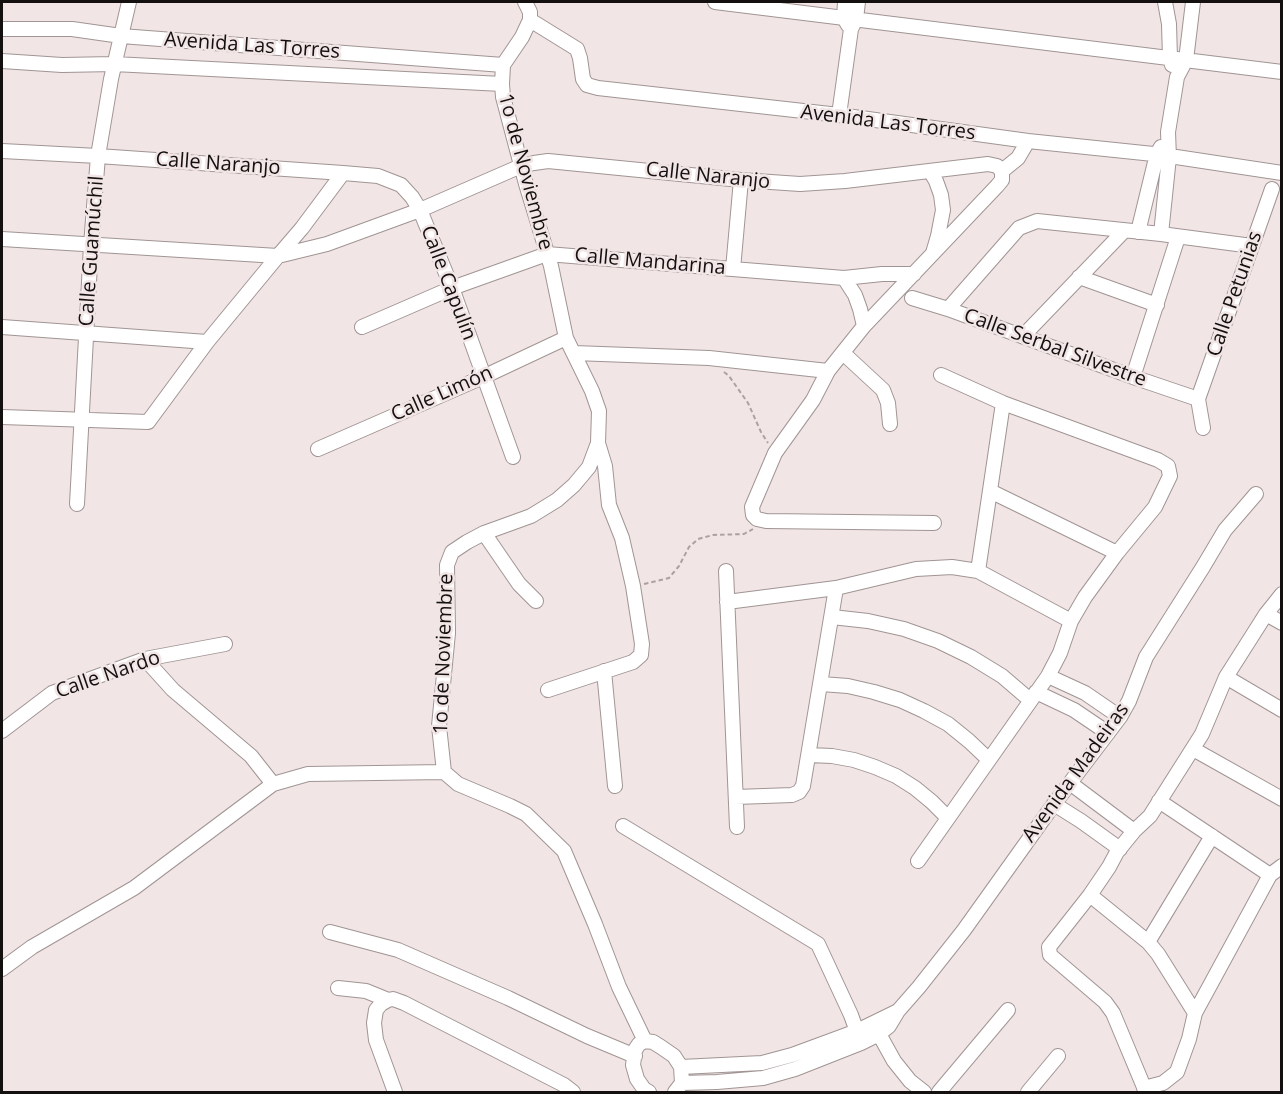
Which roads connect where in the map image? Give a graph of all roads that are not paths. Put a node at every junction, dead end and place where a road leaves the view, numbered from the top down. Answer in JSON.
{"nodes":[{"id":1,"x":129,"y":2,"type":"edge"},
{"id":2,"x":525,"y":2,"type":"edge"},
{"id":3,"x":715,"y":2,"type":"edge"},
{"id":4,"x":845,"y":2,"type":"edge"},
{"id":5,"x":858,"y":2,"type":"edge"},
{"id":6,"x":1165,"y":2,"type":"edge"},
{"id":7,"x":1193,"y":2,"type":"edge"},
{"id":8,"x":530,"y":20,"type":"junction"},
{"id":9,"x":850,"y":22,"type":"junction"},
{"id":10,"x":2,"y":29,"type":"edge"},
{"id":11,"x":121,"y":36,"type":"junction"},
{"id":12,"x":354,"y":54,"type":"junction"},
{"id":13,"x":1170,"y":58,"type":"junction"},
{"id":14,"x":1186,"y":60,"type":"junction"},
{"id":15,"x":2,"y":61,"type":"edge"},
{"id":16,"x":114,"y":64,"type":"junction"},
{"id":17,"x":503,"y":65,"type":"junction"},
{"id":18,"x":1281,"y":72,"type":"edge"},
{"id":19,"x":368,"y":77,"type":"junction"},
{"id":20,"x":1177,"y":77,"type":"junction"},
{"id":21,"x":502,"y":84,"type":"junction"},
{"id":22,"x":839,"y":116,"type":"junction"},
{"id":23,"x":1028,"y":141,"type":"junction"},
{"id":24,"x":2,"y":151,"type":"edge"},
{"id":25,"x":1163,"y":155,"type":"junction"},
{"id":26,"x":98,"y":156,"type":"junction"},
{"id":27,"x":521,"y":166,"type":"junction"},
{"id":28,"x":930,"y":171,"type":"junction"},
{"id":29,"x":1002,"y":171,"type":"junction"},
{"id":30,"x":343,"y":173,"type":"junction"},
{"id":31,"x":1281,"y":173,"type":"edge"},
{"id":32,"x":741,"y":180,"type":"junction"},
{"id":33,"x":1272,"y":189,"type":"dead end"},
{"id":34,"x":420,"y":210,"type":"junction"},
{"id":35,"x":1131,"y":231,"type":"junction"},
{"id":36,"x":1161,"y":234,"type":"junction"},
{"id":37,"x":1179,"y":237,"type":"junction"},
{"id":38,"x":2,"y":239,"type":"edge"},
{"id":39,"x":91,"y":244,"type":"junction"},
{"id":40,"x":1252,"y":246,"type":"junction"},
{"id":41,"x":547,"y":254,"type":"junction"},
{"id":42,"x":281,"y":255,"type":"junction"},
{"id":43,"x":932,"y":255,"type":"junction"},
{"id":44,"x":733,"y":269,"type":"junction"},
{"id":45,"x":914,"y":274,"type":"junction"},
{"id":46,"x":843,"y":278,"type":"junction"},
{"id":47,"x":1079,"y":278,"type":"junction"},
{"id":48,"x":452,"y":288,"type":"junction"},
{"id":49,"x":912,"y":298,"type":"dead end"},
{"id":50,"x":1157,"y":305,"type":"junction"},
{"id":51,"x":948,"y":309,"type":"junction"},
{"id":52,"x":864,"y":326,"type":"junction"},
{"id":53,"x":2,"y":327,"type":"edge"},
{"id":54,"x":362,"y":327,"type":"dead end"},
{"id":55,"x":86,"y":333,"type":"junction"},
{"id":56,"x":1023,"y":336,"type":"junction"},
{"id":57,"x":566,"y":338,"type":"junction"},
{"id":58,"x":207,"y":342,"type":"junction"},
{"id":59,"x":574,"y":353,"type":"junction"},
{"id":60,"x":843,"y":353,"type":"junction"},
{"id":61,"x":828,"y":371,"type":"junction"},
{"id":62,"x":940,"y":375,"type":"dead end"},
{"id":63,"x":483,"y":377,"type":"junction"},
{"id":64,"x":1134,"y":377,"type":"junction"},
{"id":65,"x":1198,"y":399,"type":"junction"},
{"id":66,"x":1002,"y":403,"type":"junction"},
{"id":67,"x":2,"y":417,"type":"edge"},
{"id":68,"x":82,"y":420,"type":"junction"},
{"id":69,"x":890,"y":424,"type":"dead end"},
{"id":70,"x":1203,"y":428,"type":"dead end"},
{"id":71,"x":598,"y":443,"type":"junction"},
{"id":72,"x":318,"y":449,"type":"dead end"},
{"id":73,"x":513,"y":457,"type":"dead end"},
{"id":74,"x":990,"y":491,"type":"junction"},
{"id":75,"x":1256,"y":494,"type":"dead end"},
{"id":76,"x":77,"y":504,"type":"dead end"},
{"id":77,"x":933,"y":523,"type":"dead end"},
{"id":78,"x":484,"y":533,"type":"junction"},
{"id":79,"x":1117,"y":553,"type":"junction"},
{"id":80,"x":978,"y":571,"type":"junction"},
{"id":81,"x":726,"y":572,"type":"dead end"},
{"id":82,"x":836,"y":588,"type":"junction"},
{"id":83,"x":1281,"y":594,"type":"edge"},
{"id":84,"x":536,"y":601,"type":"dead end"},
{"id":85,"x":727,"y":602,"type":"junction"},
{"id":86,"x":1266,"y":614,"type":"junction"},
{"id":87,"x":832,"y":617,"type":"junction"},
{"id":88,"x":1071,"y":621,"type":"junction"},
{"id":89,"x":1281,"y":623,"type":"edge"},
{"id":90,"x":225,"y":644,"type":"dead end"},
{"id":91,"x":145,"y":659,"type":"junction"},
{"id":92,"x":604,"y":671,"type":"junction"},
{"id":93,"x":1048,"y":676,"type":"junction"},
{"id":94,"x":1226,"y":676,"type":"junction"},
{"id":95,"x":821,"y":684,"type":"junction"},
{"id":96,"x":548,"y":690,"type":"dead end"},
{"id":97,"x":1033,"y":696,"type":"junction"},
{"id":98,"x":1281,"y":710,"type":"edge"},
{"id":99,"x":1120,"y":717,"type":"junction"},
{"id":100,"x":2,"y":731,"type":"edge"},
{"id":101,"x":1108,"y":734,"type":"junction"},
{"id":102,"x":1193,"y":749,"type":"junction"},
{"id":103,"x":809,"y":755,"type":"junction"},
{"id":104,"x":988,"y":759,"type":"junction"},
{"id":105,"x":444,"y":772,"type":"junction"},
{"id":106,"x":1070,"y":783,"type":"junction"},
{"id":107,"x":273,"y":784,"type":"junction"},
{"id":108,"x":615,"y":786,"type":"dead end"},
{"id":109,"x":736,"y":797,"type":"junction"},
{"id":110,"x":1281,"y":799,"type":"edge"},
{"id":111,"x":1160,"y":801,"type":"junction"},
{"id":112,"x":1054,"y":804,"type":"junction"},
{"id":113,"x":948,"y":818,"type":"junction"},
{"id":114,"x":623,"y":826,"type":"dead end"},
{"id":115,"x":737,"y":827,"type":"dead end"},
{"id":116,"x":1134,"y":831,"type":"junction"},
{"id":117,"x":1212,"y":836,"type":"junction"},
{"id":118,"x":1120,"y":849,"type":"junction"},
{"id":119,"x":918,"y":861,"type":"dead end"},
{"id":120,"x":1281,"y":866,"type":"edge"},
{"id":121,"x":1270,"y":875,"type":"junction"},
{"id":122,"x":1090,"y":895,"type":"junction"},
{"id":123,"x":330,"y":932,"type":"dead end"},
{"id":124,"x":1148,"y":942,"type":"junction"},
{"id":125,"x":2,"y":969,"type":"edge"},
{"id":126,"x":338,"y":988,"type":"dead end"},
{"id":127,"x":388,"y":1000,"type":"junction"},
{"id":128,"x":1008,"y":1010,"type":"dead end"},
{"id":129,"x":1195,"y":1012,"type":"junction"},
{"id":130,"x":877,"y":1029,"type":"junction"},
{"id":131,"x":859,"y":1037,"type":"junction"},
{"id":132,"x":645,"y":1041,"type":"junction"},
{"id":133,"x":634,"y":1056,"type":"junction"},
{"id":134,"x":1058,"y":1056,"type":"dead end"},
{"id":135,"x":762,"y":1063,"type":"junction"},
{"id":136,"x":681,"y":1067,"type":"junction"},
{"id":137,"x":763,"y":1078,"type":"junction"},
{"id":138,"x":679,"y":1088,"type":"edge"},
{"id":139,"x":1145,"y":1090,"type":"edge"},
{"id":140,"x":395,"y":1092,"type":"edge"},
{"id":141,"x":573,"y":1092,"type":"edge"},
{"id":142,"x":649,"y":1092,"type":"edge"},
{"id":143,"x":924,"y":1092,"type":"edge"},
{"id":144,"x":939,"y":1092,"type":"edge"},
{"id":145,"x":1028,"y":1092,"type":"edge"}],
"edges":[{"from":1,"to":11,"type":"street","name":"Calle Guamúchil"},
{"from":2,"to":8,"type":"street"},
{"from":3,"to":9,"type":"street"},
{"from":4,"to":9,"type":"street"},
{"from":5,"to":9,"type":"street"},
{"from":6,"to":13,"type":"street"},
{"from":7,"to":14,"type":"street"},
{"from":8,"to":17,"type":"street","name":"1o de Noviembre"},
{"from":8,"to":22,"type":"street","name":"Avenida Las Torres"},
{"from":9,"to":13,"type":"street"},
{"from":9,"to":22,"type":"street"},
{"from":10,"to":11,"type":"street","name":"Avenida Las Torres"},
{"from":11,"to":12,"type":"street","name":"Avenida Las Torres"},
{"from":11,"to":16,"type":"street","name":"Calle Guamúchil"},
{"from":12,"to":17,"type":"street","name":"Avenida Las Torres"},
{"from":12,"to":19,"type":"street"},
{"from":13,"to":14,"type":"street"},
{"from":13,"to":20,"type":"street"},
{"from":14,"to":18,"type":"street"},
{"from":14,"to":20,"type":"street"},
{"from":15,"to":16,"type":"street","name":"Avenida Las Torres"},
{"from":16,"to":19,"type":"street","name":"Avenida Las Torres"},
{"from":16,"to":26,"type":"street","name":"Calle Guamúchil"},
{"from":17,"to":21,"type":"street","name":"1o de Noviembre"},
{"from":19,"to":21,"type":"street","name":"Avenida Las Torres"},
{"from":20,"to":25,"type":"street"},
{"from":21,"to":27,"type":"street","name":"1o de Noviembre"},
{"from":22,"to":23,"type":"street","name":"Avenida Las Torres"},
{"from":23,"to":25,"type":"street","name":"Avenida Las Torres"},
{"from":23,"to":29,"type":"street"},
{"from":24,"to":26,"type":"street","name":"Calle Naranjo"},
{"from":25,"to":31,"type":"street","name":"Avenida Las Torres"},
{"from":25,"to":35,"type":"street"},
{"from":25,"to":36,"type":"street"},
{"from":26,"to":30,"type":"street","name":"Calle Naranjo"},
{"from":26,"to":39,"type":"street","name":"Calle Guamúchil"},
{"from":27,"to":32,"type":"street","name":"Calle Naranjo"},
{"from":27,"to":34,"type":"street","name":"Calle Naranjo"},
{"from":27,"to":41,"type":"street","name":"1o de Noviembre"},
{"from":28,"to":29,"type":"street","name":"Calle Naranjo"},
{"from":28,"to":32,"type":"street","name":"Calle Naranjo"},
{"from":28,"to":43,"type":"street"},
{"from":29,"to":43,"type":"street"},
{"from":30,"to":34,"type":"street","name":"Calle Naranjo"},
{"from":30,"to":42,"type":"street"},
{"from":32,"to":44,"type":"street"},
{"from":33,"to":40,"type":"street","name":"Calle Petunias"},
{"from":34,"to":42,"type":"street","name":"Calle Naranjo"},
{"from":34,"to":48,"type":"street","name":"Calle Capulín"},
{"from":35,"to":36,"type":"street"},
{"from":35,"to":47,"type":"street"},
{"from":35,"to":51,"type":"street"},
{"from":36,"to":37,"type":"street"},
{"from":37,"to":40,"type":"street"},
{"from":37,"to":50,"type":"street"},
{"from":38,"to":39,"type":"street","name":"Calle Naranjo"},
{"from":39,"to":42,"type":"street","name":"Calle Naranjo"},
{"from":39,"to":55,"type":"street","name":"Calle Guamúchil"},
{"from":40,"to":65,"type":"street","name":"Calle Petunias"},
{"from":41,"to":44,"type":"street","name":"Calle Mandarina"},
{"from":41,"to":48,"type":"street","name":"Calle Mandarina"},
{"from":41,"to":57,"type":"street","name":"1o de Noviembre"},
{"from":42,"to":58,"type":"street"},
{"from":43,"to":45,"type":"street"},
{"from":44,"to":46,"type":"street","name":"Calle Mandarina"},
{"from":45,"to":46,"type":"street","name":"Calle Mandarina"},
{"from":45,"to":52,"type":"street"},
{"from":46,"to":52,"type":"street"},
{"from":47,"to":50,"type":"street"},
{"from":47,"to":56,"type":"street"},
{"from":48,"to":54,"type":"street","name":"Calle Mandarina"},
{"from":48,"to":63,"type":"street","name":"Calle Capulín"},
{"from":49,"to":51,"type":"street","name":"Calle Serbal Silvestre"},
{"from":50,"to":64,"type":"street"},
{"from":51,"to":56,"type":"street","name":"Calle Serbal Silvestre"},
{"from":52,"to":60,"type":"street"},
{"from":53,"to":55,"type":"street"},
{"from":55,"to":58,"type":"street"},
{"from":55,"to":68,"type":"street","name":"Calle Guamúchil"},
{"from":56,"to":64,"type":"street","name":"Calle Serbal Silvestre"},
{"from":57,"to":59,"type":"street","name":"1o de Noviembre"},
{"from":57,"to":63,"type":"street","name":"Calle Limón"},
{"from":58,"to":68,"type":"street"},
{"from":59,"to":61,"type":"street"},
{"from":59,"to":71,"type":"street","name":"1o de Noviembre"},
{"from":60,"to":61,"type":"street"},
{"from":60,"to":69,"type":"street"},
{"from":61,"to":77,"type":"street"},
{"from":62,"to":66,"type":"street"},
{"from":63,"to":72,"type":"street","name":"Calle Limón"},
{"from":63,"to":73,"type":"street","name":"Calle Capulín"},
{"from":64,"to":65,"type":"street","name":"Calle Serbal Silvestre"},
{"from":65,"to":70,"type":"street"},
{"from":66,"to":74,"type":"street"},
{"from":66,"to":79,"type":"street"},
{"from":67,"to":68,"type":"street"},
{"from":68,"to":76,"type":"street","name":"Calle Guamúchil"},
{"from":71,"to":78,"type":"street","name":"1o de Noviembre"},
{"from":71,"to":92,"type":"street"},
{"from":74,"to":79,"type":"street"},
{"from":74,"to":80,"type":"street"},
{"from":75,"to":99,"type":"street","name":"Avenida Madeiras"},
{"from":78,"to":84,"type":"street"},
{"from":78,"to":105,"type":"street","name":"1o de Noviembre"},
{"from":79,"to":88,"type":"street"},
{"from":80,"to":82,"type":"street"},
{"from":80,"to":88,"type":"street"},
{"from":81,"to":85,"type":"street"},
{"from":82,"to":85,"type":"street"},
{"from":82,"to":87,"type":"street"},
{"from":83,"to":86,"type":"street"},
{"from":85,"to":109,"type":"street"},
{"from":86,"to":89,"type":"street"},
{"from":86,"to":94,"type":"street"},
{"from":87,"to":95,"type":"street"},
{"from":87,"to":97,"type":"street"},
{"from":88,"to":93,"type":"street"},
{"from":90,"to":91,"type":"street","name":"Calle Nardo"},
{"from":91,"to":100,"type":"street","name":"Calle Nardo"},
{"from":91,"to":107,"type":"street"},
{"from":92,"to":96,"type":"street"},
{"from":92,"to":108,"type":"street"},
{"from":93,"to":97,"type":"street"},
{"from":93,"to":99,"type":"street"},
{"from":94,"to":98,"type":"street"},
{"from":94,"to":102,"type":"street"},
{"from":95,"to":103,"type":"street"},
{"from":95,"to":104,"type":"street"},
{"from":97,"to":101,"type":"street"},
{"from":97,"to":104,"type":"street"},
{"from":99,"to":101,"type":"street","name":"Avenida Madeiras"},
{"from":101,"to":106,"type":"street","name":"Avenida Madeiras"},
{"from":102,"to":110,"type":"street"},
{"from":102,"to":111,"type":"street"},
{"from":103,"to":109,"type":"street"},
{"from":103,"to":113,"type":"street"},
{"from":104,"to":113,"type":"street"},
{"from":105,"to":107,"type":"street"},
{"from":105,"to":132,"type":"street"},
{"from":106,"to":112,"type":"street","name":"Avenida Madeiras"},
{"from":106,"to":116,"type":"street"},
{"from":107,"to":125,"type":"street"},
{"from":109,"to":115,"type":"street"},
{"from":111,"to":116,"type":"street"},
{"from":111,"to":117,"type":"street"},
{"from":112,"to":118,"type":"street"},
{"from":112,"to":130,"type":"street","name":"Avenida Madeiras"},
{"from":113,"to":119,"type":"street"},
{"from":114,"to":131,"type":"street"},
{"from":116,"to":118,"type":"street"},
{"from":117,"to":121,"type":"street"},
{"from":117,"to":124,"type":"street"},
{"from":118,"to":122,"type":"street"},
{"from":120,"to":121,"type":"street"},
{"from":121,"to":129,"type":"street"},
{"from":122,"to":124,"type":"street"},
{"from":122,"to":139,"type":"street"},
{"from":123,"to":133,"type":"street"},
{"from":124,"to":129,"type":"street"},
{"from":126,"to":127,"type":"street"},
{"from":127,"to":140,"type":"street"},
{"from":127,"to":141,"type":"street"},
{"from":128,"to":144,"type":"street"},
{"from":129,"to":139,"type":"street"},
{"from":130,"to":131,"type":"street","name":"Avenida Madeiras"},
{"from":130,"to":143,"type":"street"},
{"from":131,"to":135,"type":"street","name":"Avenida Madeiras"},
{"from":131,"to":137,"type":"street","name":"Avenida Madeiras"},
{"from":132,"to":133,"type":"street"},
{"from":132,"to":136,"type":"street"},
{"from":133,"to":142,"type":"street"},
{"from":134,"to":145,"type":"street"},
{"from":135,"to":136,"type":"street","name":"Avenida Madeiras"},
{"from":135,"to":137,"type":"street"},
{"from":136,"to":138,"type":"street"},
{"from":137,"to":138,"type":"street","name":"Avenida Madeiras"}]}
